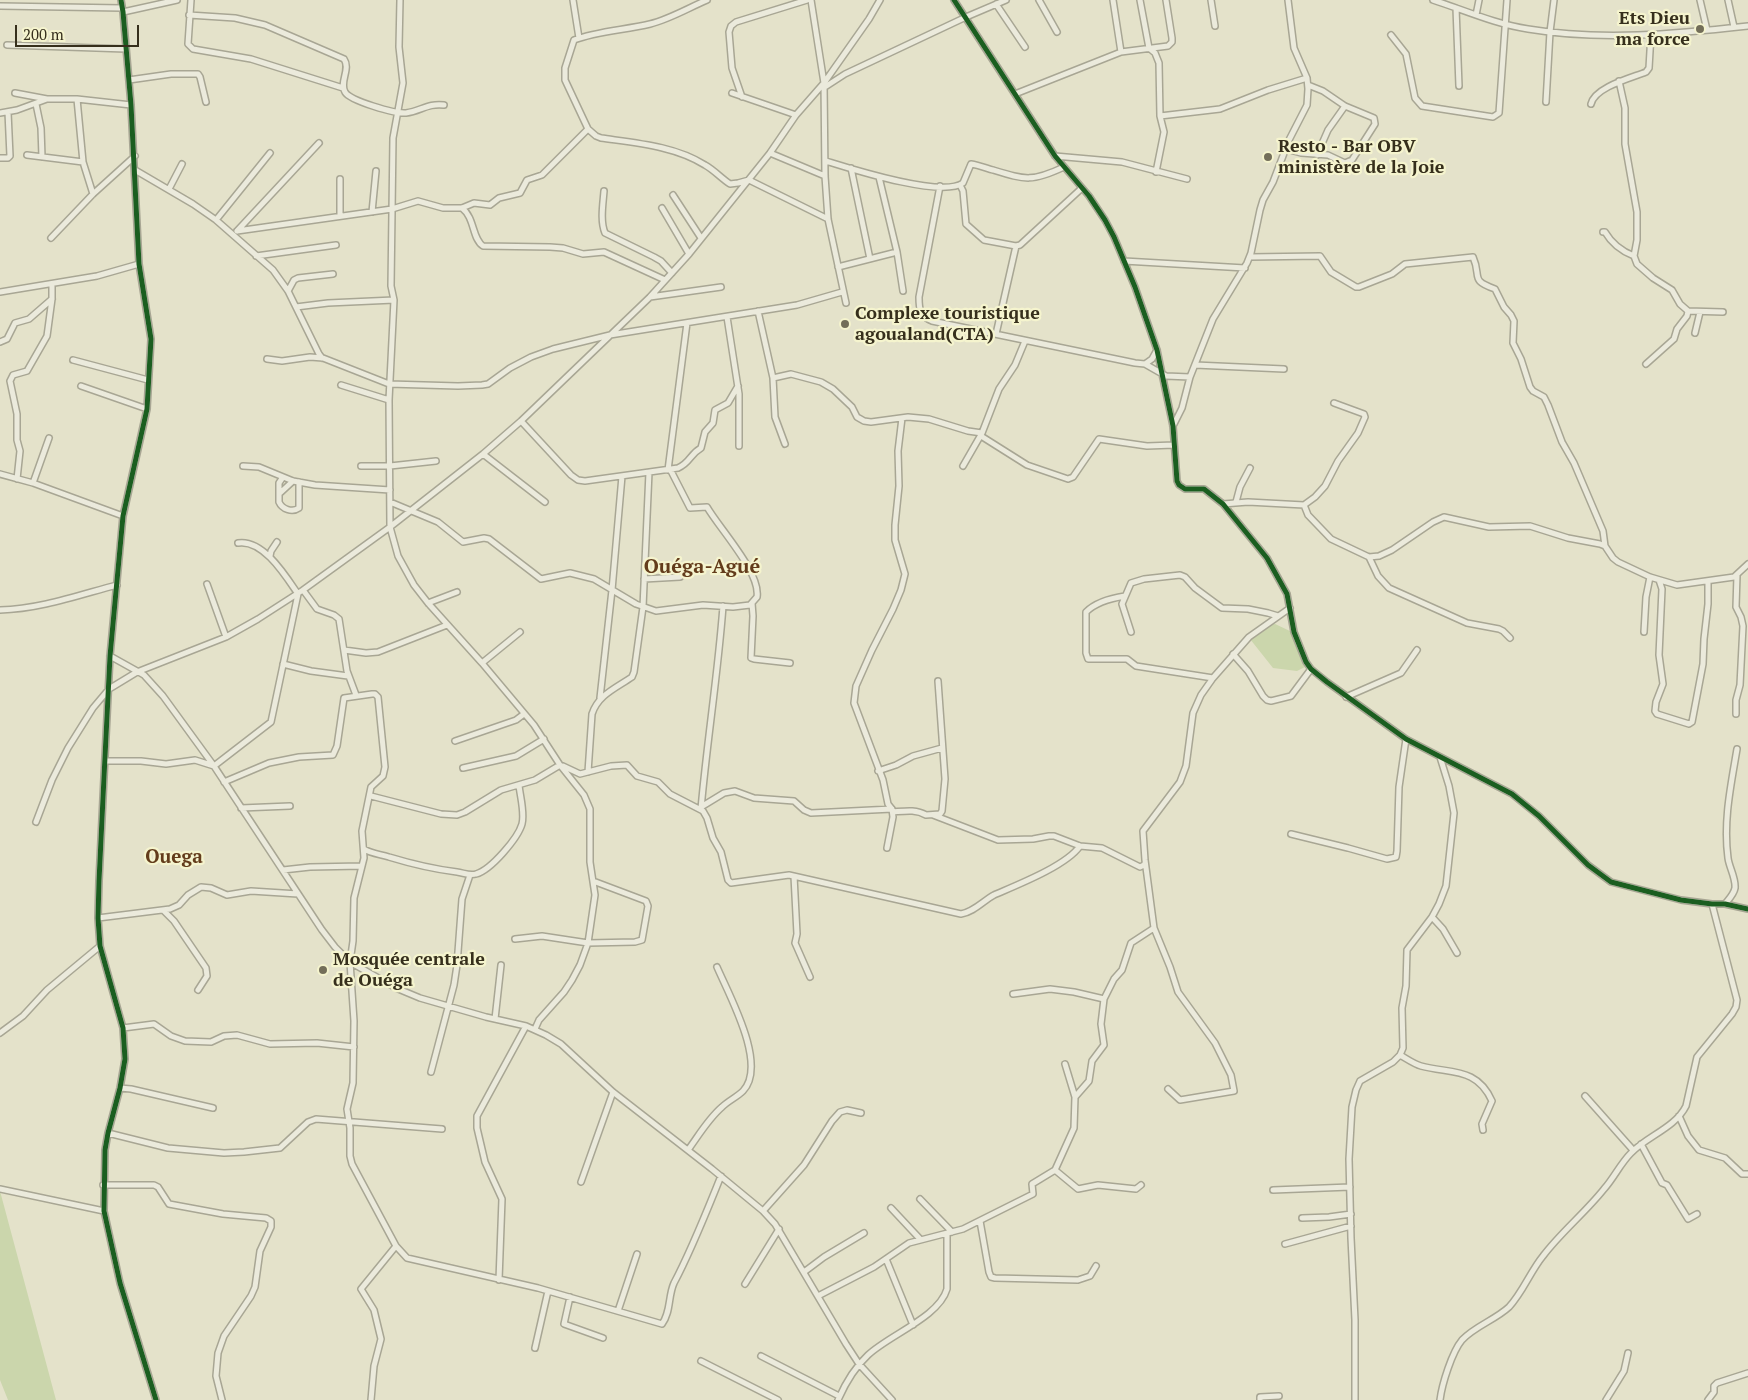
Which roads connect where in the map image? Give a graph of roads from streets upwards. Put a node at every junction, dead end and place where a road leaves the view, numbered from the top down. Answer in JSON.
{"nodes":[{"id":1,"x":121,"y":0,"type":"edge"},
{"id":2,"x":178,"y":0,"type":"edge"},
{"id":3,"x":191,"y":0,"type":"edge"},
{"id":4,"x":400,"y":0,"type":"edge"},
{"id":5,"x":573,"y":0,"type":"edge"},
{"id":6,"x":707,"y":0,"type":"edge"},
{"id":7,"x":809,"y":0,"type":"edge"},
{"id":8,"x":880,"y":0,"type":"edge"},
{"id":9,"x":954,"y":0,"type":"edge"},
{"id":10,"x":1006,"y":0,"type":"edge"},
{"id":11,"x":1039,"y":0,"type":"edge"},
{"id":12,"x":1113,"y":0,"type":"edge"},
{"id":13,"x":1140,"y":0,"type":"edge"},
{"id":14,"x":1166,"y":0,"type":"edge"},
{"id":15,"x":1211,"y":0,"type":"edge"},
{"id":16,"x":1288,"y":0,"type":"edge"},
{"id":17,"x":1433,"y":0,"type":"edge"},
{"id":18,"x":1478,"y":0,"type":"edge"},
{"id":19,"x":1507,"y":0,"type":"edge"},
{"id":20,"x":1554,"y":0,"type":"edge"},
{"id":21,"x":1700,"y":0,"type":"edge"},
{"id":22,"x":1728,"y":0,"type":"edge"},
{"id":23,"x":24,"y":3,"type":"edge"},
{"id":24,"x":996,"y":4,"type":"junction"},
{"id":25,"x":0,"y":6,"type":"edge"},
{"id":26,"x":1456,"y":8,"type":"junction"},
{"id":27,"x":123,"y":10,"type":"junction"},
{"id":28,"x":189,"y":15,"type":"junction"},
{"id":29,"x":1476,"y":15,"type":"junction"},
{"id":30,"x":966,"y":17,"type":"junction"},
{"id":31,"x":1506,"y":25,"type":"junction"},
{"id":32,"x":1215,"y":26,"type":"dead end"},
{"id":33,"x":1748,"y":26,"type":"edge"},
{"id":34,"x":1734,"y":27,"type":"junction"},
{"id":35,"x":1706,"y":30,"type":"junction"},
{"id":36,"x":1057,"y":32,"type":"dead end"},
{"id":37,"x":1550,"y":32,"type":"junction"},
{"id":38,"x":1650,"y":34,"type":"junction"},
{"id":39,"x":1391,"y":35,"type":"dead end"},
{"id":40,"x":579,"y":38,"type":"junction"},
{"id":41,"x":8,"y":45,"type":"dead end"},
{"id":42,"x":1025,"y":47,"type":"dead end"},
{"id":43,"x":1149,"y":48,"type":"junction"},
{"id":44,"x":126,"y":49,"type":"junction"},
{"id":45,"x":1121,"y":52,"type":"junction"},
{"id":46,"x":1307,"y":78,"type":"junction"},
{"id":47,"x":129,"y":80,"type":"junction"},
{"id":48,"x":1619,"y":81,"type":"junction"},
{"id":49,"x":825,"y":85,"type":"junction"},
{"id":50,"x":1308,"y":85,"type":"junction"},
{"id":51,"x":1459,"y":86,"type":"dead end"},
{"id":52,"x":343,"y":88,"type":"junction"},
{"id":53,"x":15,"y":93,"type":"dead end"},
{"id":54,"x":732,"y":93,"type":"dead end"},
{"id":55,"x":1015,"y":94,"type":"junction"},
{"id":56,"x":742,"y":97,"type":"junction"},
{"id":57,"x":78,"y":98,"type":"junction"},
{"id":58,"x":48,"y":99,"type":"junction"},
{"id":59,"x":206,"y":102,"type":"dead end"},
{"id":60,"x":1546,"y":102,"type":"dead end"},
{"id":61,"x":36,"y":104,"type":"junction"},
{"id":62,"x":1591,"y":104,"type":"dead end"},
{"id":63,"x":131,"y":105,"type":"junction"},
{"id":64,"x":444,"y":105,"type":"dead end"},
{"id":65,"x":1345,"y":106,"type":"junction"},
{"id":66,"x":8,"y":112,"type":"junction"},
{"id":67,"x":0,"y":113,"type":"edge"},
{"id":68,"x":397,"y":113,"type":"junction"},
{"id":69,"x":796,"y":115,"type":"junction"},
{"id":70,"x":1160,"y":116,"type":"junction"},
{"id":71,"x":588,"y":129,"type":"junction"},
{"id":72,"x":319,"y":143,"type":"dead end"},
{"id":73,"x":1286,"y":149,"type":"junction"},
{"id":74,"x":270,"y":153,"type":"dead end"},
{"id":75,"x":770,"y":153,"type":"junction"},
{"id":76,"x":27,"y":155,"type":"dead end"},
{"id":77,"x":1318,"y":155,"type":"junction"},
{"id":78,"x":134,"y":156,"type":"junction"},
{"id":79,"x":1055,"y":156,"type":"junction"},
{"id":80,"x":42,"y":157,"type":"junction"},
{"id":81,"x":0,"y":158,"type":"edge"},
{"id":82,"x":826,"y":161,"type":"junction"},
{"id":83,"x":82,"y":162,"type":"junction"},
{"id":84,"x":182,"y":164,"type":"dead end"},
{"id":85,"x":1064,"y":167,"type":"junction"},
{"id":86,"x":851,"y":168,"type":"junction"},
{"id":87,"x":135,"y":170,"type":"junction"},
{"id":88,"x":376,"y":171,"type":"dead end"},
{"id":89,"x":1156,"y":172,"type":"junction"},
{"id":90,"x":826,"y":176,"type":"junction"},
{"id":91,"x":879,"y":177,"type":"junction"},
{"id":92,"x":340,"y":179,"type":"dead end"},
{"id":93,"x":749,"y":180,"type":"junction"},
{"id":94,"x":1187,"y":180,"type":"dead end"},
{"id":95,"x":960,"y":185,"type":"junction"},
{"id":96,"x":940,"y":186,"type":"junction"},
{"id":97,"x":169,"y":188,"type":"junction"},
{"id":98,"x":1082,"y":188,"type":"junction"},
{"id":99,"x":604,"y":191,"type":"dead end"},
{"id":100,"x":93,"y":194,"type":"junction"},
{"id":101,"x":673,"y":195,"type":"dead end"},
{"id":102,"x":462,"y":208,"type":"junction"},
{"id":103,"x":662,"y":208,"type":"dead end"},
{"id":104,"x":392,"y":209,"type":"junction"},
{"id":105,"x":372,"y":212,"type":"junction"},
{"id":106,"x":340,"y":216,"type":"junction"},
{"id":107,"x":828,"y":219,"type":"junction"},
{"id":108,"x":216,"y":220,"type":"junction"},
{"id":109,"x":1603,"y":232,"type":"dead end"},
{"id":110,"x":235,"y":233,"type":"junction"},
{"id":111,"x":50,"y":238,"type":"dead end"},
{"id":112,"x":702,"y":238,"type":"junction"},
{"id":113,"x":336,"y":245,"type":"dead end"},
{"id":114,"x":1016,"y":246,"type":"junction"},
{"id":115,"x":896,"y":252,"type":"junction"},
{"id":116,"x":689,"y":254,"type":"junction"},
{"id":117,"x":256,"y":256,"type":"junction"},
{"id":118,"x":1634,"y":256,"type":"junction"},
{"id":119,"x":1250,"y":257,"type":"junction"},
{"id":120,"x":870,"y":259,"type":"junction"},
{"id":121,"x":1124,"y":261,"type":"junction"},
{"id":122,"x":139,"y":264,"type":"junction"},
{"id":123,"x":838,"y":267,"type":"junction"},
{"id":124,"x":1245,"y":268,"type":"junction"},
{"id":125,"x":672,"y":273,"type":"junction"},
{"id":126,"x":333,"y":274,"type":"dead end"},
{"id":127,"x":665,"y":280,"type":"junction"},
{"id":128,"x":52,"y":284,"type":"junction"},
{"id":129,"x":720,"y":287,"type":"dead end"},
{"id":130,"x":288,"y":291,"type":"junction"},
{"id":131,"x":903,"y":291,"type":"dead end"},
{"id":132,"x":0,"y":292,"type":"edge"},
{"id":133,"x":842,"y":292,"type":"junction"},
{"id":134,"x":650,"y":297,"type":"junction"},
{"id":135,"x":52,"y":299,"type":"junction"},
{"id":136,"x":394,"y":300,"type":"junction"},
{"id":137,"x":846,"y":303,"type":"dead end"},
{"id":138,"x":296,"y":307,"type":"junction"},
{"id":139,"x":1688,"y":311,"type":"junction"},
{"id":140,"x":758,"y":312,"type":"junction"},
{"id":141,"x":1700,"y":312,"type":"junction"},
{"id":142,"x":1723,"y":312,"type":"dead end"},
{"id":143,"x":727,"y":317,"type":"junction"},
{"id":144,"x":687,"y":323,"type":"junction"},
{"id":145,"x":1696,"y":333,"type":"dead end"},
{"id":146,"x":996,"y":334,"type":"junction"},
{"id":147,"x":610,"y":335,"type":"junction"},
{"id":148,"x":1025,"y":341,"type":"junction"},
{"id":149,"x":0,"y":342,"type":"edge"},
{"id":150,"x":1156,"y":350,"type":"junction"},
{"id":151,"x":323,"y":358,"type":"junction"},
{"id":152,"x":268,"y":359,"type":"dead end"},
{"id":153,"x":73,"y":360,"type":"dead end"},
{"id":154,"x":1145,"y":364,"type":"junction"},
{"id":155,"x":1196,"y":364,"type":"junction"},
{"id":156,"x":1646,"y":364,"type":"dead end"},
{"id":157,"x":1284,"y":369,"type":"dead end"},
{"id":158,"x":1163,"y":374,"type":"junction"},
{"id":159,"x":1190,"y":377,"type":"junction"},
{"id":160,"x":773,"y":378,"type":"junction"},
{"id":161,"x":148,"y":380,"type":"junction"},
{"id":162,"x":390,"y":384,"type":"junction"},
{"id":163,"x":341,"y":385,"type":"dead end"},
{"id":164,"x":81,"y":386,"type":"dead end"},
{"id":165,"x":738,"y":386,"type":"junction"},
{"id":166,"x":389,"y":400,"type":"junction"},
{"id":167,"x":1334,"y":403,"type":"dead end"},
{"id":168,"x":147,"y":409,"type":"junction"},
{"id":169,"x":902,"y":418,"type":"junction"},
{"id":170,"x":522,"y":421,"type":"junction"},
{"id":171,"x":1173,"y":426,"type":"junction"},
{"id":172,"x":982,"y":434,"type":"junction"},
{"id":173,"x":49,"y":438,"type":"dead end"},
{"id":174,"x":785,"y":444,"type":"dead end"},
{"id":175,"x":1174,"y":445,"type":"junction"},
{"id":176,"x":739,"y":446,"type":"dead end"},
{"id":177,"x":483,"y":454,"type":"junction"},
{"id":178,"x":436,"y":461,"type":"dead end"},
{"id":179,"x":243,"y":466,"type":"dead end"},
{"id":180,"x":361,"y":466,"type":"dead end"},
{"id":181,"x":390,"y":466,"type":"junction"},
{"id":182,"x":963,"y":466,"type":"dead end"},
{"id":183,"x":1250,"y":468,"type":"dead end"},
{"id":184,"x":669,"y":469,"type":"junction"},
{"id":185,"x":649,"y":472,"type":"junction"},
{"id":186,"x":0,"y":474,"type":"edge"},
{"id":187,"x":622,"y":476,"type":"junction"},
{"id":188,"x":283,"y":477,"type":"junction"},
{"id":189,"x":17,"y":479,"type":"junction"},
{"id":190,"x":296,"y":482,"type":"junction"},
{"id":191,"x":32,"y":484,"type":"junction"},
{"id":192,"x":390,"y":490,"type":"junction"},
{"id":193,"x":280,"y":493,"type":"junction"},
{"id":194,"x":390,"y":502,"type":"junction"},
{"id":195,"x":545,"y":502,"type":"dead end"},
{"id":196,"x":1236,"y":502,"type":"junction"},
{"id":197,"x":1223,"y":504,"type":"junction"},
{"id":198,"x":1304,"y":505,"type":"junction"},
{"id":199,"x":411,"y":510,"type":"junction"},
{"id":200,"x":123,"y":516,"type":"junction"},
{"id":201,"x":390,"y":527,"type":"junction"},
{"id":202,"x":277,"y":542,"type":"dead end"},
{"id":203,"x":238,"y":543,"type":"dead end"},
{"id":204,"x":1605,"y":546,"type":"junction"},
{"id":205,"x":270,"y":556,"type":"junction"},
{"id":206,"x":1369,"y":557,"type":"junction"},
{"id":207,"x":1748,"y":564,"type":"edge"},
{"id":208,"x":1737,"y":575,"type":"junction"},
{"id":209,"x":680,"y":577,"type":"dead end"},
{"id":210,"x":1650,"y":577,"type":"junction"},
{"id":211,"x":644,"y":578,"type":"junction"},
{"id":212,"x":1658,"y":580,"type":"junction"},
{"id":213,"x":1708,"y":581,"type":"junction"},
{"id":214,"x":207,"y":584,"type":"dead end"},
{"id":215,"x":117,"y":585,"type":"junction"},
{"id":216,"x":303,"y":590,"type":"junction"},
{"id":217,"x":612,"y":590,"type":"junction"},
{"id":218,"x":457,"y":592,"type":"dead end"},
{"id":219,"x":298,"y":594,"type":"junction"},
{"id":220,"x":1125,"y":596,"type":"junction"},
{"id":221,"x":428,"y":603,"type":"junction"},
{"id":222,"x":752,"y":604,"type":"junction"},
{"id":223,"x":723,"y":606,"type":"junction"},
{"id":224,"x":643,"y":607,"type":"junction"},
{"id":225,"x":1290,"y":608,"type":"junction"},
{"id":226,"x":0,"y":610,"type":"edge"},
{"id":227,"x":1278,"y":616,"type":"junction"},
{"id":228,"x":447,"y":625,"type":"junction"},
{"id":229,"x":520,"y":632,"type":"dead end"},
{"id":230,"x":1131,"y":632,"type":"dead end"},
{"id":231,"x":1644,"y":632,"type":"dead end"},
{"id":232,"x":226,"y":637,"type":"junction"},
{"id":233,"x":1510,"y":638,"type":"dead end"},
{"id":234,"x":344,"y":650,"type":"junction"},
{"id":235,"x":1417,"y":650,"type":"dead end"},
{"id":236,"x":1233,"y":654,"type":"junction"},
{"id":237,"x":110,"y":656,"type":"junction"},
{"id":238,"x":482,"y":663,"type":"junction"},
{"id":239,"x":790,"y":663,"type":"dead end"},
{"id":240,"x":283,"y":664,"type":"junction"},
{"id":241,"x":1311,"y":669,"type":"junction"},
{"id":242,"x":137,"y":672,"type":"junction"},
{"id":243,"x":348,"y":676,"type":"junction"},
{"id":244,"x":1212,"y":678,"type":"junction"},
{"id":245,"x":938,"y":682,"type":"dead end"},
{"id":246,"x":110,"y":689,"type":"junction"},
{"id":247,"x":356,"y":696,"type":"junction"},
{"id":248,"x":1346,"y":697,"type":"junction"},
{"id":249,"x":600,"y":698,"type":"junction"},
{"id":250,"x":524,"y":714,"type":"junction"},
{"id":251,"x":1736,"y":714,"type":"dead end"},
{"id":252,"x":544,"y":739,"type":"junction"},
{"id":253,"x":1406,"y":739,"type":"junction"},
{"id":254,"x":455,"y":741,"type":"dead end"},
{"id":255,"x":942,"y":748,"type":"junction"},
{"id":256,"x":1737,"y":749,"type":"dead end"},
{"id":257,"x":1440,"y":757,"type":"junction"},
{"id":258,"x":105,"y":761,"type":"junction"},
{"id":259,"x":560,"y":765,"type":"junction"},
{"id":260,"x":214,"y":766,"type":"junction"},
{"id":261,"x":464,"y":768,"type":"dead end"},
{"id":262,"x":878,"y":771,"type":"junction"},
{"id":263,"x":588,"y":772,"type":"junction"},
{"id":264,"x":224,"y":782,"type":"junction"},
{"id":265,"x":519,"y":785,"type":"junction"},
{"id":266,"x":370,"y":796,"type":"junction"},
{"id":267,"x":290,"y":806,"type":"dead end"},
{"id":268,"x":242,"y":808,"type":"junction"},
{"id":269,"x":701,"y":808,"type":"junction"},
{"id":270,"x":893,"y":810,"type":"junction"},
{"id":271,"x":932,"y":815,"type":"junction"},
{"id":272,"x":36,"y":822,"type":"dead end"},
{"id":273,"x":1291,"y":834,"type":"dead end"},
{"id":274,"x":1080,"y":846,"type":"junction"},
{"id":275,"x":887,"y":848,"type":"dead end"},
{"id":276,"x":364,"y":850,"type":"junction"},
{"id":277,"x":1145,"y":860,"type":"junction"},
{"id":278,"x":362,"y":866,"type":"junction"},
{"id":279,"x":284,"y":870,"type":"junction"},
{"id":280,"x":470,"y":874,"type":"junction"},
{"id":281,"x":794,"y":876,"type":"junction"},
{"id":282,"x":593,"y":881,"type":"junction"},
{"id":283,"x":298,"y":894,"type":"junction"},
{"id":284,"x":1712,"y":904,"type":"junction"},
{"id":285,"x":1725,"y":904,"type":"junction"},
{"id":286,"x":1748,"y":909,"type":"edge"},
{"id":287,"x":164,"y":911,"type":"junction"},
{"id":288,"x":1432,"y":917,"type":"junction"},
{"id":289,"x":98,"y":918,"type":"junction"},
{"id":290,"x":1154,"y":928,"type":"junction"},
{"id":291,"x":515,"y":938,"type":"dead end"},
{"id":292,"x":588,"y":943,"type":"junction"},
{"id":293,"x":100,"y":946,"type":"junction"},
{"id":294,"x":1457,"y":953,"type":"dead end"},
{"id":295,"x":350,"y":962,"type":"junction"},
{"id":296,"x":501,"y":965,"type":"dead end"},
{"id":297,"x":717,"y":967,"type":"dead end"},
{"id":298,"x":810,"y":977,"type":"dead end"},
{"id":299,"x":198,"y":990,"type":"dead end"},
{"id":300,"x":1013,"y":994,"type":"dead end"},
{"id":301,"x":1104,"y":999,"type":"junction"},
{"id":302,"x":450,"y":1006,"type":"junction"},
{"id":303,"x":495,"y":1019,"type":"junction"},
{"id":304,"x":526,"y":1026,"type":"junction"},
{"id":305,"x":123,"y":1028,"type":"junction"},
{"id":306,"x":535,"y":1029,"type":"junction"},
{"id":307,"x":0,"y":1033,"type":"edge"},
{"id":308,"x":354,"y":1048,"type":"junction"},
{"id":309,"x":1400,"y":1055,"type":"junction"},
{"id":310,"x":1065,"y":1064,"type":"dead end"},
{"id":311,"x":432,"y":1072,"type":"dead end"},
{"id":312,"x":120,"y":1088,"type":"junction"},
{"id":313,"x":1168,"y":1089,"type":"dead end"},
{"id":314,"x":613,"y":1092,"type":"junction"},
{"id":315,"x":1585,"y":1096,"type":"dead end"},
{"id":316,"x":1075,"y":1097,"type":"junction"},
{"id":317,"x":213,"y":1108,"type":"dead end"},
{"id":318,"x":861,"y":1113,"type":"dead end"},
{"id":319,"x":1679,"y":1116,"type":"junction"},
{"id":320,"x":349,"y":1121,"type":"junction"},
{"id":321,"x":442,"y":1129,"type":"dead end"},
{"id":322,"x":1483,"y":1130,"type":"dead end"},
{"id":323,"x":108,"y":1133,"type":"junction"},
{"id":324,"x":1641,"y":1144,"type":"junction"},
{"id":325,"x":688,"y":1150,"type":"junction"},
{"id":326,"x":1633,"y":1150,"type":"junction"},
{"id":327,"x":1055,"y":1170,"type":"junction"},
{"id":328,"x":1748,"y":1174,"type":"edge"},
{"id":329,"x":721,"y":1176,"type":"junction"},
{"id":330,"x":581,"y":1182,"type":"dead end"},
{"id":331,"x":103,"y":1185,"type":"junction"},
{"id":332,"x":1141,"y":1185,"type":"dead end"},
{"id":333,"x":1350,"y":1187,"type":"junction"},
{"id":334,"x":0,"y":1189,"type":"edge"},
{"id":335,"x":1273,"y":1190,"type":"dead end"},
{"id":336,"x":920,"y":1199,"type":"dead end"},
{"id":337,"x":891,"y":1208,"type":"dead end"},
{"id":338,"x":104,"y":1211,"type":"junction"},
{"id":339,"x":762,"y":1211,"type":"junction"},
{"id":340,"x":1351,"y":1214,"type":"junction"},
{"id":341,"x":1697,"y":1214,"type":"dead end"},
{"id":342,"x":1302,"y":1218,"type":"dead end"},
{"id":343,"x":980,"y":1221,"type":"junction"},
{"id":344,"x":1351,"y":1226,"type":"junction"},
{"id":345,"x":779,"y":1229,"type":"junction"},
{"id":346,"x":864,"y":1233,"type":"dead end"},
{"id":347,"x":950,"y":1233,"type":"junction"},
{"id":348,"x":920,"y":1239,"type":"junction"},
{"id":349,"x":1285,"y":1244,"type":"dead end"},
{"id":350,"x":396,"y":1246,"type":"junction"},
{"id":351,"x":637,"y":1254,"type":"dead end"},
{"id":352,"x":886,"y":1259,"type":"junction"},
{"id":353,"x":1096,"y":1266,"type":"dead end"},
{"id":354,"x":804,"y":1272,"type":"junction"},
{"id":355,"x":499,"y":1280,"type":"junction"},
{"id":356,"x":745,"y":1284,"type":"dead end"},
{"id":357,"x":548,"y":1291,"type":"junction"},
{"id":358,"x":818,"y":1296,"type":"junction"},
{"id":359,"x":570,"y":1297,"type":"junction"},
{"id":360,"x":618,"y":1311,"type":"junction"},
{"id":361,"x":913,"y":1325,"type":"junction"},
{"id":362,"x":603,"y":1338,"type":"dead end"},
{"id":363,"x":535,"y":1348,"type":"dead end"},
{"id":364,"x":1628,"y":1353,"type":"dead end"},
{"id":365,"x":761,"y":1356,"type":"dead end"},
{"id":366,"x":701,"y":1362,"type":"dead end"},
{"id":367,"x":860,"y":1364,"type":"junction"},
{"id":368,"x":1748,"y":1373,"type":"edge"},
{"id":369,"x":1279,"y":1396,"type":"dead end"},
{"id":370,"x":838,"y":1398,"type":"edge"},
{"id":371,"x":156,"y":1400,"type":"edge"},
{"id":372,"x":222,"y":1400,"type":"edge"},
{"id":373,"x":372,"y":1400,"type":"edge"},
{"id":374,"x":778,"y":1400,"type":"edge"},
{"id":375,"x":892,"y":1400,"type":"edge"},
{"id":376,"x":1260,"y":1400,"type":"edge"},
{"id":377,"x":1355,"y":1400,"type":"edge"},
{"id":378,"x":1440,"y":1400,"type":"edge"},
{"id":379,"x":1606,"y":1400,"type":"edge"},
{"id":380,"x":1708,"y":1400,"type":"edge"}],
"edges":[{"from":1,"to":27,"type":"street"},
{"from":2,"to":27,"type":"street"},
{"from":3,"to":28,"type":"street"},
{"from":4,"to":68,"type":"street"},
{"from":5,"to":40,"type":"street"},
{"from":6,"to":40,"type":"street"},
{"from":7,"to":49,"type":"street"},
{"from":7,"to":56,"type":"street"},
{"from":8,"to":49,"type":"street"},
{"from":9,"to":30,"type":"street"},
{"from":10,"to":24,"type":"street"},
{"from":11,"to":36,"type":"street"},
{"from":12,"to":45,"type":"street"},
{"from":13,"to":43,"type":"street"},
{"from":14,"to":43,"type":"street"},
{"from":15,"to":32,"type":"street"},
{"from":16,"to":46,"type":"street"},
{"from":17,"to":26,"type":"street"},
{"from":18,"to":29,"type":"street"},
{"from":19,"to":31,"type":"street"},
{"from":20,"to":37,"type":"street"},
{"from":21,"to":35,"type":"street"},
{"from":22,"to":34,"type":"street"},
{"from":23,"to":25,"type":"street"},
{"from":23,"to":27,"type":"street"},
{"from":24,"to":30,"type":"street"},
{"from":24,"to":42,"type":"street"},
{"from":26,"to":29,"type":"street"},
{"from":26,"to":51,"type":"street"},
{"from":27,"to":44,"type":"street"},
{"from":28,"to":52,"type":"street"},
{"from":28,"to":52,"type":"street"},
{"from":29,"to":31,"type":"street"},
{"from":30,"to":49,"type":"street"},
{"from":30,"to":55,"type":"street"},
{"from":31,"to":37,"type":"street"},
{"from":31,"to":39,"type":"street"},
{"from":33,"to":34,"type":"street"},
{"from":34,"to":35,"type":"street"},
{"from":35,"to":38,"type":"street"},
{"from":37,"to":38,"type":"street"},
{"from":37,"to":60,"type":"street"},
{"from":38,"to":48,"type":"street"},
{"from":40,"to":71,"type":"street"},
{"from":41,"to":44,"type":"street"},
{"from":43,"to":45,"type":"street"},
{"from":43,"to":70,"type":"street"},
{"from":44,"to":47,"type":"street"},
{"from":45,"to":55,"type":"street"},
{"from":46,"to":50,"type":"street"},
{"from":46,"to":70,"type":"street"},
{"from":47,"to":59,"type":"street"},
{"from":47,"to":63,"type":"street"},
{"from":48,"to":62,"type":"street"},
{"from":48,"to":118,"type":"street"},
{"from":49,"to":69,"type":"street"},
{"from":49,"to":82,"type":"street"},
{"from":50,"to":65,"type":"street"},
{"from":50,"to":73,"type":"street"},
{"from":52,"to":68,"type":"street"},
{"from":53,"to":58,"type":"street"},
{"from":54,"to":56,"type":"street"},
{"from":55,"to":79,"type":"street"},
{"from":56,"to":69,"type":"street"},
{"from":57,"to":58,"type":"street"},
{"from":57,"to":63,"type":"street"},
{"from":57,"to":83,"type":"street"},
{"from":58,"to":61,"type":"street"},
{"from":61,"to":66,"type":"street"},
{"from":61,"to":80,"type":"street"},
{"from":63,"to":78,"type":"street"},
{"from":64,"to":68,"type":"street"},
{"from":65,"to":77,"type":"street"},
{"from":65,"to":77,"type":"street"},
{"from":66,"to":67,"type":"street"},
{"from":66,"to":81,"type":"street"},
{"from":68,"to":104,"type":"street"},
{"from":69,"to":75,"type":"street"},
{"from":70,"to":89,"type":"street"},
{"from":71,"to":93,"type":"street"},
{"from":71,"to":102,"type":"street"},
{"from":72,"to":110,"type":"street"},
{"from":73,"to":77,"type":"street"},
{"from":73,"to":119,"type":"street"},
{"from":74,"to":108,"type":"street"},
{"from":75,"to":90,"type":"street"},
{"from":75,"to":93,"type":"street"},
{"from":76,"to":80,"type":"street"},
{"from":78,"to":87,"type":"street"},
{"from":78,"to":100,"type":"street"},
{"from":79,"to":85,"type":"street"},
{"from":79,"to":89,"type":"street"},
{"from":80,"to":83,"type":"street"},
{"from":82,"to":86,"type":"street"},
{"from":82,"to":90,"type":"street"},
{"from":83,"to":100,"type":"street"},
{"from":84,"to":97,"type":"street"},
{"from":85,"to":95,"type":"street"},
{"from":85,"to":98,"type":"street"},
{"from":86,"to":91,"type":"street"},
{"from":86,"to":120,"type":"street"},
{"from":87,"to":97,"type":"street"},
{"from":87,"to":122,"type":"street"},
{"from":88,"to":105,"type":"street"},
{"from":89,"to":94,"type":"street"},
{"from":90,"to":107,"type":"street"},
{"from":91,"to":96,"type":"street"},
{"from":91,"to":115,"type":"street"},
{"from":92,"to":106,"type":"street"},
{"from":93,"to":107,"type":"street"},
{"from":93,"to":112,"type":"street"},
{"from":95,"to":96,"type":"street"},
{"from":95,"to":114,"type":"street"},
{"from":96,"to":146,"type":"street"},
{"from":97,"to":108,"type":"street"},
{"from":98,"to":114,"type":"street"},
{"from":98,"to":121,"type":"street"},
{"from":99,"to":125,"type":"street"},
{"from":100,"to":111,"type":"street"},
{"from":101,"to":112,"type":"street"},
{"from":102,"to":104,"type":"street"},
{"from":102,"to":127,"type":"street"},
{"from":103,"to":116,"type":"street"},
{"from":104,"to":105,"type":"street"},
{"from":104,"to":136,"type":"street"},
{"from":105,"to":106,"type":"street"},
{"from":106,"to":110,"type":"street"},
{"from":107,"to":123,"type":"street"},
{"from":108,"to":110,"type":"street"},
{"from":109,"to":118,"type":"street"},
{"from":110,"to":117,"type":"street"},
{"from":112,"to":116,"type":"street"},
{"from":113,"to":117,"type":"street"},
{"from":114,"to":146,"type":"street"},
{"from":115,"to":120,"type":"street"},
{"from":115,"to":131,"type":"street"},
{"from":116,"to":125,"type":"street"},
{"from":117,"to":130,"type":"street"},
{"from":118,"to":139,"type":"street"},
{"from":119,"to":124,"type":"street"},
{"from":119,"to":204,"type":"street"},
{"from":120,"to":123,"type":"street"},
{"from":121,"to":124,"type":"street"},
{"from":121,"to":150,"type":"street"},
{"from":122,"to":128,"type":"street"},
{"from":122,"to":161,"type":"street"},
{"from":123,"to":133,"type":"street"},
{"from":124,"to":155,"type":"street"},
{"from":125,"to":127,"type":"street"},
{"from":126,"to":130,"type":"street"},
{"from":127,"to":134,"type":"street"},
{"from":128,"to":132,"type":"street"},
{"from":128,"to":135,"type":"street"},
{"from":129,"to":134,"type":"street"},
{"from":130,"to":138,"type":"street"},
{"from":133,"to":137,"type":"street"},
{"from":133,"to":140,"type":"street"},
{"from":134,"to":147,"type":"street"},
{"from":135,"to":149,"type":"street"},
{"from":135,"to":189,"type":"street"},
{"from":136,"to":138,"type":"street"},
{"from":136,"to":162,"type":"street"},
{"from":138,"to":151,"type":"street"},
{"from":139,"to":141,"type":"street"},
{"from":139,"to":156,"type":"street"},
{"from":140,"to":143,"type":"street"},
{"from":140,"to":160,"type":"street"},
{"from":141,"to":142,"type":"street"},
{"from":141,"to":145,"type":"street"},
{"from":143,"to":144,"type":"street"},
{"from":143,"to":165,"type":"street"},
{"from":144,"to":147,"type":"street"},
{"from":144,"to":184,"type":"street"},
{"from":146,"to":148,"type":"street"},
{"from":147,"to":162,"type":"street"},
{"from":147,"to":170,"type":"street"},
{"from":148,"to":154,"type":"street"},
{"from":148,"to":172,"type":"street"},
{"from":150,"to":154,"type":"street"},
{"from":150,"to":158,"type":"street"},
{"from":151,"to":152,"type":"street"},
{"from":151,"to":162,"type":"street"},
{"from":153,"to":161,"type":"street"},
{"from":154,"to":158,"type":"street"},
{"from":155,"to":157,"type":"street"},
{"from":155,"to":159,"type":"street"},
{"from":158,"to":159,"type":"street"},
{"from":158,"to":171,"type":"street"},
{"from":159,"to":171,"type":"street"},
{"from":160,"to":169,"type":"street"},
{"from":160,"to":174,"type":"street"},
{"from":161,"to":168,"type":"street"},
{"from":162,"to":166,"type":"street"},
{"from":163,"to":166,"type":"street"},
{"from":164,"to":168,"type":"street"},
{"from":165,"to":176,"type":"street"},
{"from":165,"to":184,"type":"street"},
{"from":166,"to":181,"type":"street"},
{"from":167,"to":198,"type":"street"},
{"from":168,"to":200,"type":"street"},
{"from":169,"to":172,"type":"street"},
{"from":169,"to":262,"type":"street"},
{"from":170,"to":177,"type":"street"},
{"from":170,"to":187,"type":"street"},
{"from":171,"to":175,"type":"street"},
{"from":172,"to":175,"type":"street"},
{"from":172,"to":182,"type":"street"},
{"from":173,"to":191,"type":"street"},
{"from":175,"to":197,"type":"street"},
{"from":177,"to":195,"type":"street"},
{"from":177,"to":199,"type":"street"},
{"from":178,"to":181,"type":"street"},
{"from":179,"to":188,"type":"street"},
{"from":180,"to":181,"type":"street"},
{"from":181,"to":192,"type":"street"},
{"from":183,"to":196,"type":"street"},
{"from":184,"to":185,"type":"street"},
{"from":184,"to":222,"type":"street"},
{"from":185,"to":187,"type":"street"},
{"from":185,"to":211,"type":"street"},
{"from":186,"to":189,"type":"street"},
{"from":187,"to":217,"type":"street"},
{"from":188,"to":190,"type":"street"},
{"from":188,"to":193,"type":"street"},
{"from":189,"to":191,"type":"street"},
{"from":190,"to":192,"type":"street"},
{"from":190,"to":193,"type":"street"},
{"from":190,"to":193,"type":"street"},
{"from":191,"to":200,"type":"street"},
{"from":192,"to":194,"type":"street"},
{"from":194,"to":199,"type":"street"},
{"from":194,"to":201,"type":"street"},
{"from":196,"to":197,"type":"street"},
{"from":196,"to":198,"type":"street"},
{"from":197,"to":225,"type":"street"},
{"from":198,"to":206,"type":"street"},
{"from":199,"to":201,"type":"street"},
{"from":199,"to":217,"type":"street"},
{"from":200,"to":215,"type":"street"},
{"from":201,"to":216,"type":"street"},
{"from":201,"to":221,"type":"street"},
{"from":202,"to":205,"type":"street"},
{"from":203,"to":205,"type":"street"},
{"from":204,"to":206,"type":"street"},
{"from":204,"to":210,"type":"street"},
{"from":205,"to":219,"type":"street"},
{"from":206,"to":233,"type":"street"},
{"from":207,"to":208,"type":"street"},
{"from":208,"to":213,"type":"street"},
{"from":208,"to":251,"type":"street"},
{"from":209,"to":211,"type":"street"},
{"from":210,"to":212,"type":"street"},
{"from":210,"to":231,"type":"street"},
{"from":211,"to":224,"type":"street"},
{"from":212,"to":213,"type":"street"},
{"from":212,"to":213,"type":"street"},
{"from":214,"to":232,"type":"street"},
{"from":215,"to":226,"type":"street"},
{"from":215,"to":237,"type":"street"},
{"from":216,"to":219,"type":"street"},
{"from":216,"to":234,"type":"street"},
{"from":217,"to":224,"type":"street"},
{"from":217,"to":249,"type":"street"},
{"from":218,"to":221,"type":"street"},
{"from":219,"to":232,"type":"street"},
{"from":219,"to":240,"type":"street"},
{"from":220,"to":227,"type":"street"},
{"from":220,"to":230,"type":"street"},
{"from":220,"to":244,"type":"street"},
{"from":221,"to":228,"type":"street"},
{"from":222,"to":223,"type":"street"},
{"from":222,"to":239,"type":"street"},
{"from":223,"to":224,"type":"street"},
{"from":223,"to":269,"type":"street"},
{"from":224,"to":249,"type":"street"},
{"from":225,"to":227,"type":"street"},
{"from":225,"to":241,"type":"street"},
{"from":227,"to":236,"type":"street"},
{"from":228,"to":234,"type":"street"},
{"from":228,"to":238,"type":"street"},
{"from":229,"to":238,"type":"street"},
{"from":232,"to":242,"type":"street"},
{"from":234,"to":243,"type":"street"},
{"from":235,"to":248,"type":"street"},
{"from":236,"to":241,"type":"street"},
{"from":236,"to":244,"type":"street"},
{"from":237,"to":242,"type":"street"},
{"from":237,"to":246,"type":"street"},
{"from":238,"to":250,"type":"street"},
{"from":240,"to":243,"type":"street"},
{"from":240,"to":260,"type":"street"},
{"from":241,"to":248,"type":"street"},
{"from":242,"to":246,"type":"street"},
{"from":242,"to":260,"type":"street"},
{"from":243,"to":247,"type":"street"},
{"from":244,"to":277,"type":"street"},
{"from":245,"to":255,"type":"street"},
{"from":246,"to":258,"type":"street"},
{"from":246,"to":272,"type":"street"},
{"from":247,"to":264,"type":"street"},
{"from":247,"to":266,"type":"street"},
{"from":248,"to":253,"type":"street"},
{"from":249,"to":263,"type":"street"},
{"from":250,"to":252,"type":"street"},
{"from":250,"to":254,"type":"street"},
{"from":252,"to":259,"type":"street"},
{"from":252,"to":261,"type":"street"},
{"from":253,"to":257,"type":"street"},
{"from":253,"to":273,"type":"street"},
{"from":255,"to":262,"type":"street"},
{"from":255,"to":271,"type":"street"},
{"from":256,"to":285,"type":"street"},
{"from":257,"to":284,"type":"street"},
{"from":257,"to":288,"type":"street"},
{"from":258,"to":260,"type":"street"},
{"from":258,"to":289,"type":"street"},
{"from":259,"to":263,"type":"street"},
{"from":259,"to":265,"type":"street"},
{"from":259,"to":282,"type":"street"},
{"from":260,"to":264,"type":"street"},
{"from":262,"to":270,"type":"street"},
{"from":263,"to":269,"type":"street"},
{"from":264,"to":268,"type":"street"},
{"from":265,"to":266,"type":"street"},
{"from":265,"to":280,"type":"street"},
{"from":266,"to":276,"type":"street"},
{"from":267,"to":268,"type":"street"},
{"from":268,"to":279,"type":"street"},
{"from":269,"to":270,"type":"street"},
{"from":269,"to":281,"type":"street"},
{"from":270,"to":271,"type":"street"},
{"from":270,"to":275,"type":"street"},
{"from":271,"to":274,"type":"street"},
{"from":274,"to":277,"type":"street"},
{"from":274,"to":281,"type":"street"},
{"from":276,"to":278,"type":"street"},
{"from":276,"to":280,"type":"street"},
{"from":277,"to":290,"type":"street"},
{"from":278,"to":279,"type":"street"},
{"from":278,"to":295,"type":"street"},
{"from":279,"to":283,"type":"street"},
{"from":280,"to":302,"type":"street"},
{"from":281,"to":298,"type":"street"},
{"from":282,"to":292,"type":"street"},
{"from":282,"to":292,"type":"street"},
{"from":283,"to":287,"type":"street"},
{"from":283,"to":295,"type":"street"},
{"from":284,"to":285,"type":"street"},
{"from":284,"to":319,"type":"street"},
{"from":285,"to":286,"type":"street"},
{"from":287,"to":289,"type":"street"},
{"from":287,"to":299,"type":"street"},
{"from":288,"to":294,"type":"street"},
{"from":288,"to":309,"type":"street"},
{"from":289,"to":293,"type":"street"},
{"from":290,"to":301,"type":"street"},
{"from":290,"to":313,"type":"street"},
{"from":291,"to":292,"type":"street"},
{"from":292,"to":306,"type":"street"},
{"from":293,"to":305,"type":"street"},
{"from":293,"to":307,"type":"street"},
{"from":295,"to":302,"type":"street"},
{"from":295,"to":308,"type":"street"},
{"from":296,"to":303,"type":"street"},
{"from":297,"to":325,"type":"street"},
{"from":300,"to":301,"type":"street"},
{"from":301,"to":316,"type":"street"},
{"from":302,"to":303,"type":"street"},
{"from":302,"to":311,"type":"street"},
{"from":303,"to":304,"type":"street"},
{"from":304,"to":306,"type":"street"},
{"from":304,"to":355,"type":"street"},
{"from":305,"to":308,"type":"street"},
{"from":305,"to":312,"type":"street"},
{"from":306,"to":314,"type":"street"},
{"from":308,"to":320,"type":"street"},
{"from":309,"to":322,"type":"street"},
{"from":309,"to":333,"type":"street"},
{"from":310,"to":316,"type":"street"},
{"from":312,"to":317,"type":"street"},
{"from":312,"to":323,"type":"street"},
{"from":314,"to":325,"type":"street"},
{"from":314,"to":330,"type":"street"},
{"from":315,"to":326,"type":"street"},
{"from":316,"to":327,"type":"street"},
{"from":318,"to":339,"type":"street"},
{"from":319,"to":324,"type":"street"},
{"from":319,"to":328,"type":"street"},
{"from":320,"to":321,"type":"street"},
{"from":320,"to":323,"type":"street"},
{"from":320,"to":350,"type":"street"},
{"from":323,"to":331,"type":"street"},
{"from":324,"to":326,"type":"street"},
{"from":324,"to":341,"type":"street"},
{"from":325,"to":329,"type":"street"},
{"from":326,"to":378,"type":"street"},
{"from":327,"to":332,"type":"street"},
{"from":327,"to":343,"type":"street"},
{"from":329,"to":339,"type":"street"},
{"from":329,"to":360,"type":"street"},
{"from":331,"to":338,"type":"street"},
{"from":331,"to":372,"type":"street"},
{"from":333,"to":335,"type":"street"},
{"from":333,"to":340,"type":"street"},
{"from":334,"to":338,"type":"street"},
{"from":336,"to":347,"type":"street"},
{"from":337,"to":348,"type":"street"},
{"from":338,"to":371,"type":"street"},
{"from":339,"to":345,"type":"street"},
{"from":340,"to":342,"type":"street"},
{"from":340,"to":344,"type":"street"},
{"from":343,"to":347,"type":"street"},
{"from":343,"to":353,"type":"street"},
{"from":344,"to":349,"type":"street"},
{"from":344,"to":377,"type":"street"},
{"from":345,"to":354,"type":"street"},
{"from":345,"to":356,"type":"street"},
{"from":346,"to":354,"type":"street"},
{"from":347,"to":348,"type":"street"},
{"from":347,"to":361,"type":"street"},
{"from":348,"to":352,"type":"street"},
{"from":350,"to":355,"type":"street"},
{"from":350,"to":373,"type":"street"},
{"from":351,"to":360,"type":"street"},
{"from":352,"to":358,"type":"street"},
{"from":352,"to":361,"type":"street"},
{"from":354,"to":358,"type":"street"},
{"from":355,"to":357,"type":"street"},
{"from":357,"to":359,"type":"street"},
{"from":357,"to":363,"type":"street"},
{"from":358,"to":367,"type":"street"},
{"from":359,"to":360,"type":"street"},
{"from":359,"to":362,"type":"street"},
{"from":361,"to":367,"type":"street"},
{"from":364,"to":379,"type":"street"},
{"from":365,"to":370,"type":"street"},
{"from":366,"to":374,"type":"street"},
{"from":367,"to":370,"type":"street"},
{"from":367,"to":375,"type":"street"},
{"from":368,"to":380,"type":"street"},
{"from":369,"to":376,"type":"street"}]}
